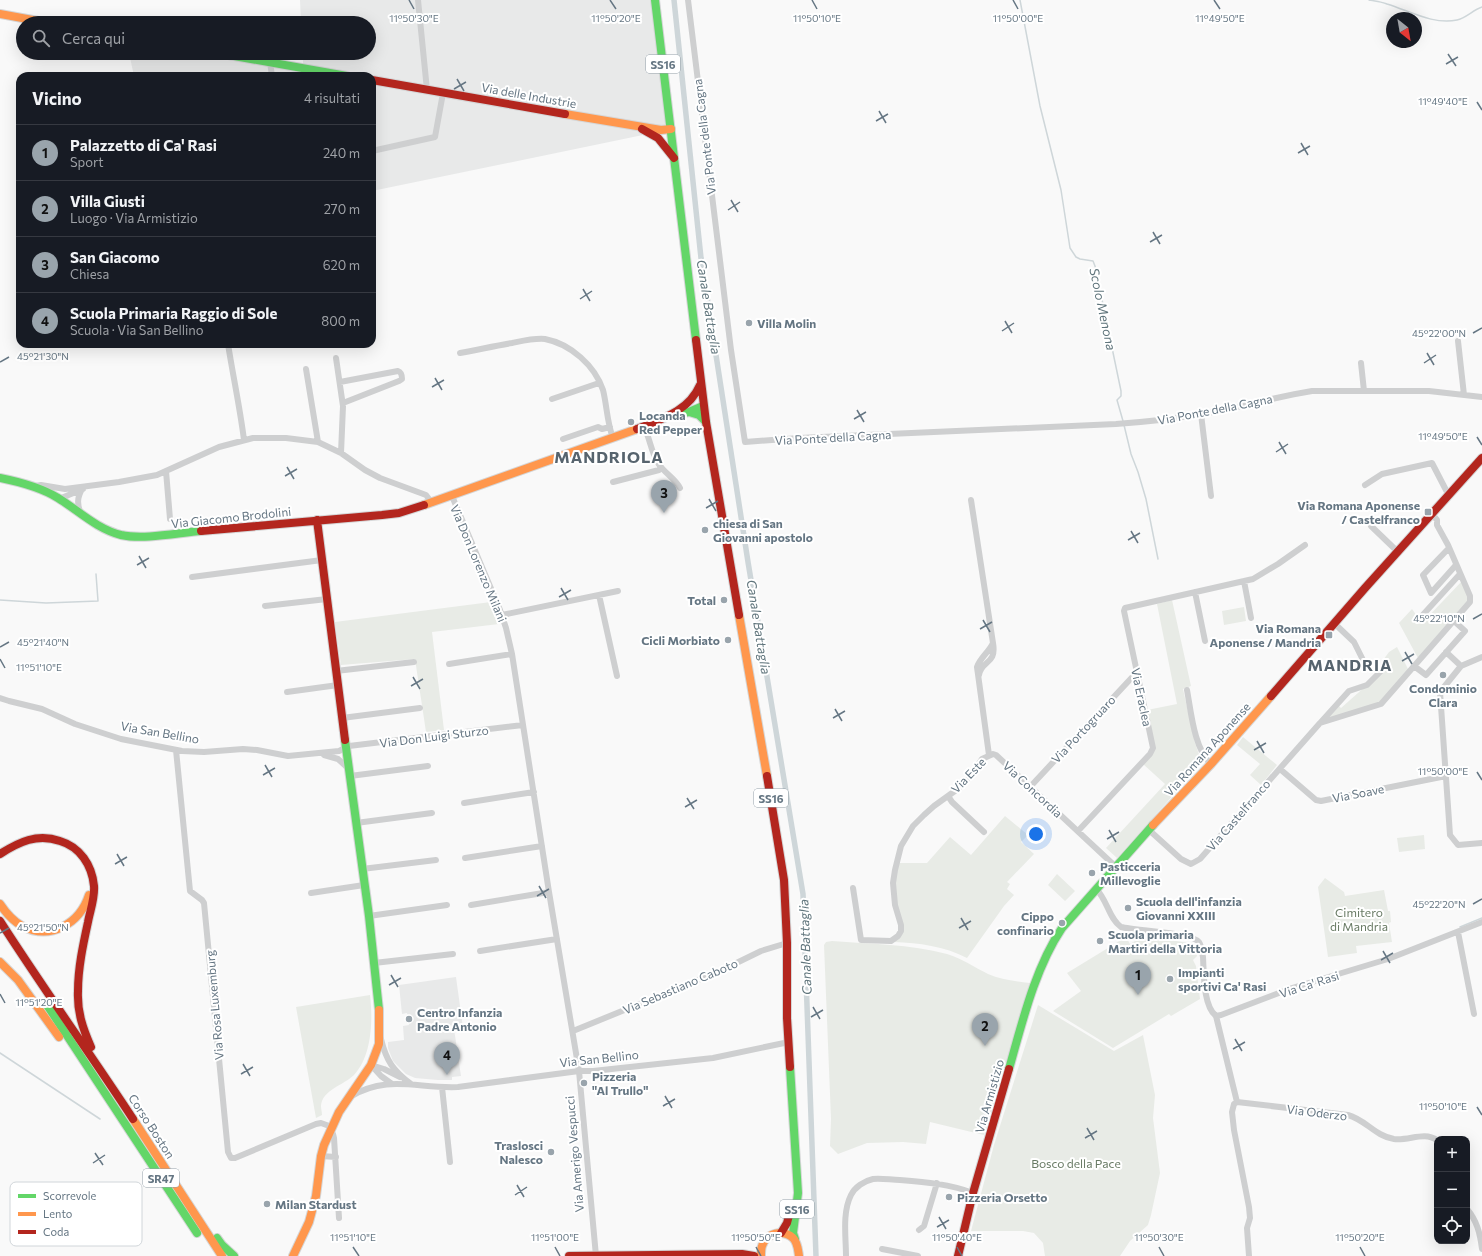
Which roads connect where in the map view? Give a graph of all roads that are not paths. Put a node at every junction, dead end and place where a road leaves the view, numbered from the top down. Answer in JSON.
{"nodes":[{"id":1,"x":418,"y":0,"type":"edge"},
{"id":2,"x":655,"y":0,"type":"edge"},
{"id":3,"x":688,"y":0,"type":"edge"},
{"id":4,"x":0,"y":14,"type":"edge"},
{"id":5,"x":16,"y":17,"type":"edge"},
{"id":6,"x":258,"y":60,"type":"edge"},
{"id":7,"x":270,"y":62,"type":"junction"},
{"id":8,"x":271,"y":72,"type":"edge"},
{"id":9,"x":325,"y":72,"type":"edge"},
{"id":10,"x":376,"y":81,"type":"edge"},
{"id":11,"x":427,"y":90,"type":"junction"},
{"id":12,"x":443,"y":93,"type":"junction"},
{"id":13,"x":634,"y":126,"type":"junction"},
{"id":14,"x":671,"y":129,"type":"junction"},
{"id":15,"x":658,"y":138,"type":"junction"},
{"id":16,"x":672,"y":138,"type":"junction"},
{"id":17,"x":376,"y":150,"type":"edge"},
{"id":18,"x":674,"y":159,"type":"junction"},
{"id":19,"x":1458,"y":341,"type":"dead end"},
{"id":20,"x":229,"y":348,"type":"edge"},
{"id":21,"x":460,"y":353,"type":"dead end"},
{"id":22,"x":336,"y":358,"type":"dead end"},
{"id":23,"x":1361,"y":363,"type":"dead end"},
{"id":24,"x":306,"y":369,"type":"dead end"},
{"id":25,"x":340,"y":382,"type":"junction"},
{"id":26,"x":600,"y":383,"type":"junction"},
{"id":27,"x":700,"y":385,"type":"junction"},
{"id":28,"x":1364,"y":391,"type":"junction"},
{"id":29,"x":1464,"y":395,"type":"junction"},
{"id":30,"x":1482,"y":398,"type":"edge"},
{"id":31,"x":552,"y":399,"type":"dead end"},
{"id":32,"x":343,"y":403,"type":"junction"},
{"id":33,"x":703,"y":404,"type":"junction"},
{"id":34,"x":688,"y":409,"type":"junction"},
{"id":35,"x":1201,"y":414,"type":"junction"},
{"id":36,"x":706,"y":422,"type":"junction"},
{"id":37,"x":610,"y":427,"type":"junction"},
{"id":38,"x":644,"y":427,"type":"junction"},
{"id":39,"x":613,"y":438,"type":"junction"},
{"id":40,"x":563,"y":439,"type":"dead end"},
{"id":41,"x":244,"y":440,"type":"junction"},
{"id":42,"x":318,"y":442,"type":"junction"},
{"id":43,"x":341,"y":453,"type":"junction"},
{"id":44,"x":1482,"y":458,"type":"edge"},
{"id":45,"x":661,"y":467,"type":"junction"},
{"id":46,"x":166,"y":471,"type":"junction"},
{"id":47,"x":0,"y":478,"type":"edge"},
{"id":48,"x":613,"y":482,"type":"dead end"},
{"id":49,"x":1365,"y":484,"type":"dead end"},
{"id":50,"x":34,"y":486,"type":"junction"},
{"id":51,"x":89,"y":486,"type":"junction"},
{"id":52,"x":680,"y":488,"type":"dead end"},
{"id":53,"x":65,"y":489,"type":"junction"},
{"id":54,"x":82,"y":489,"type":"junction"},
{"id":55,"x":1450,"y":495,"type":"junction"},
{"id":56,"x":452,"y":496,"type":"junction"},
{"id":57,"x":1210,"y":496,"type":"dead end"},
{"id":58,"x":58,"y":498,"type":"junction"},
{"id":59,"x":970,"y":500,"type":"dead end"},
{"id":60,"x":432,"y":503,"type":"junction"},
{"id":61,"x":82,"y":515,"type":"junction"},
{"id":62,"x":1429,"y":517,"type":"junction"},
{"id":63,"x":170,"y":519,"type":"dead end"},
{"id":64,"x":317,"y":520,"type":"junction"},
{"id":65,"x":1371,"y":526,"type":"dead end"},
{"id":66,"x":1305,"y":545,"type":"dead end"},
{"id":67,"x":1449,"y":548,"type":"junction"},
{"id":68,"x":1398,"y":552,"type":"junction"},
{"id":69,"x":322,"y":560,"type":"junction"},
{"id":70,"x":1456,"y":565,"type":"junction"},
{"id":71,"x":1460,"y":574,"type":"junction"},
{"id":72,"x":192,"y":577,"type":"dead end"},
{"id":73,"x":1244,"y":581,"type":"junction"},
{"id":74,"x":618,"y":591,"type":"dead end"},
{"id":75,"x":1195,"y":592,"type":"junction"},
{"id":76,"x":1431,"y":593,"type":"junction"},
{"id":77,"x":599,"y":595,"type":"junction"},
{"id":78,"x":327,"y":599,"type":"junction"},
{"id":79,"x":1435,"y":602,"type":"junction"},
{"id":80,"x":265,"y":606,"type":"dead end"},
{"id":81,"x":502,"y":615,"type":"junction"},
{"id":82,"x":1251,"y":618,"type":"dead end"},
{"id":83,"x":1420,"y":618,"type":"dead end"},
{"id":84,"x":1453,"y":620,"type":"junction"},
{"id":85,"x":1334,"y":624,"type":"junction"},
{"id":86,"x":1205,"y":641,"type":"dead end"},
{"id":87,"x":1446,"y":652,"type":"junction"},
{"id":88,"x":512,"y":654,"type":"junction"},
{"id":89,"x":1482,"y":657,"type":"edge"},
{"id":90,"x":1363,"y":660,"type":"dead end"},
{"id":91,"x":414,"y":662,"type":"dead end"},
{"id":92,"x":448,"y":664,"type":"dead end"},
{"id":93,"x":1414,"y":666,"type":"junction"},
{"id":94,"x":1461,"y":666,"type":"junction"},
{"id":95,"x":1385,"y":667,"type":"dead end"},
{"id":96,"x":336,"y":671,"type":"junction"},
{"id":97,"x":1136,"y":672,"type":"junction"},
{"id":98,"x":617,"y":676,"type":"dead end"},
{"id":99,"x":338,"y":685,"type":"junction"},
{"id":100,"x":1186,"y":690,"type":"dead end"},
{"id":101,"x":287,"y":692,"type":"dead end"},
{"id":102,"x":0,"y":698,"type":"edge"},
{"id":103,"x":420,"y":708,"type":"dead end"},
{"id":104,"x":342,"y":718,"type":"junction"},
{"id":105,"x":1320,"y":724,"type":"junction"},
{"id":106,"x":523,"y":725,"type":"junction"},
{"id":107,"x":176,"y":750,"type":"junction"},
{"id":108,"x":321,"y":754,"type":"junction"},
{"id":109,"x":344,"y":755,"type":"junction"},
{"id":110,"x":989,"y":755,"type":"junction"},
{"id":111,"x":1211,"y":764,"type":"junction"},
{"id":112,"x":428,"y":766,"type":"dead end"},
{"id":113,"x":1280,"y":769,"type":"junction"},
{"id":114,"x":349,"y":773,"type":"junction"},
{"id":115,"x":1446,"y":776,"type":"junction"},
{"id":116,"x":1030,"y":787,"type":"junction"},
{"id":117,"x":534,"y":792,"type":"junction"},
{"id":118,"x":948,"y":796,"type":"junction"},
{"id":119,"x":464,"y":803,"type":"dead end"},
{"id":120,"x":432,"y":813,"type":"dead end"},
{"id":121,"x":356,"y":823,"type":"junction"},
{"id":122,"x":1149,"y":830,"type":"junction"},
{"id":123,"x":1078,"y":831,"type":"junction"},
{"id":124,"x":984,"y":832,"type":"dead end"},
{"id":125,"x":1482,"y":843,"type":"edge"},
{"id":126,"x":542,"y":846,"type":"junction"},
{"id":127,"x":9,"y":850,"type":"junction"},
{"id":128,"x":0,"y":854,"type":"edge"},
{"id":129,"x":465,"y":858,"type":"dead end"},
{"id":130,"x":0,"y":859,"type":"edge"},
{"id":131,"x":436,"y":860,"type":"dead end"},
{"id":132,"x":1116,"y":866,"type":"junction"},
{"id":133,"x":362,"y":869,"type":"junction"},
{"id":134,"x":364,"y":885,"type":"junction"},
{"id":135,"x":853,"y":888,"type":"dead end"},
{"id":136,"x":1096,"y":888,"type":"junction"},
{"id":137,"x":549,"y":892,"type":"junction"},
{"id":138,"x":311,"y":893,"type":"dead end"},
{"id":139,"x":0,"y":904,"type":"edge"},
{"id":140,"x":447,"y":905,"type":"dead end"},
{"id":141,"x":471,"y":905,"type":"dead end"},
{"id":142,"x":369,"y":916,"type":"junction"},
{"id":143,"x":0,"y":921,"type":"edge"},
{"id":144,"x":1482,"y":922,"type":"edge"},
{"id":145,"x":1458,"y":932,"type":"junction"},
{"id":146,"x":0,"y":933,"type":"edge"},
{"id":147,"x":557,"y":940,"type":"junction"},
{"id":148,"x":787,"y":943,"type":"junction"},
{"id":149,"x":480,"y":951,"type":"dead end"},
{"id":150,"x":453,"y":954,"type":"dead end"},
{"id":151,"x":0,"y":962,"type":"edge"},
{"id":152,"x":374,"y":963,"type":"junction"},
{"id":153,"x":1474,"y":1014,"type":"dead end"},
{"id":154,"x":1216,"y":1016,"type":"junction"},
{"id":155,"x":573,"y":1031,"type":"junction"},
{"id":156,"x":380,"y":1036,"type":"junction"},
{"id":157,"x":789,"y":1042,"type":"junction"},
{"id":158,"x":371,"y":1066,"type":"junction"},
{"id":159,"x":101,"y":1070,"type":"junction"},
{"id":160,"x":579,"y":1071,"type":"junction"},
{"id":161,"x":401,"y":1077,"type":"junction"},
{"id":162,"x":392,"y":1084,"type":"junction"},
{"id":163,"x":411,"y":1084,"type":"junction"},
{"id":164,"x":442,"y":1088,"type":"junction"},
{"id":165,"x":349,"y":1098,"type":"junction"},
{"id":166,"x":110,"y":1100,"type":"junction"},
{"id":167,"x":1237,"y":1102,"type":"junction"},
{"id":168,"x":331,"y":1129,"type":"junction"},
{"id":169,"x":1434,"y":1138,"type":"edge"},
{"id":170,"x":321,"y":1156,"type":"junction"},
{"id":171,"x":336,"y":1157,"type":"junction"},
{"id":172,"x":450,"y":1162,"type":"dead end"},
{"id":173,"x":796,"y":1179,"type":"junction"},
{"id":174,"x":937,"y":1183,"type":"junction"},
{"id":175,"x":180,"y":1193,"type":"junction"},
{"id":176,"x":973,"y":1193,"type":"junction"},
{"id":177,"x":1470,"y":1212,"type":"edge"},
{"id":178,"x":339,"y":1218,"type":"dead end"},
{"id":179,"x":919,"y":1230,"type":"dead end"},
{"id":180,"x":780,"y":1232,"type":"junction"},
{"id":181,"x":795,"y":1239,"type":"junction"},
{"id":182,"x":761,"y":1245,"type":"junction"},
{"id":183,"x":882,"y":1249,"type":"dead end"},
{"id":184,"x":1482,"y":1249,"type":"edge"},
{"id":185,"x":742,"y":1254,"type":"junction"},
{"id":186,"x":213,"y":1256,"type":"edge"},
{"id":187,"x":222,"y":1256,"type":"edge"},
{"id":188,"x":234,"y":1256,"type":"edge"},
{"id":189,"x":293,"y":1256,"type":"edge"},
{"id":190,"x":569,"y":1256,"type":"edge"},
{"id":191,"x":596,"y":1256,"type":"edge"},
{"id":192,"x":754,"y":1256,"type":"edge"},
{"id":193,"x":760,"y":1256,"type":"edge"},
{"id":194,"x":799,"y":1256,"type":"edge"},
{"id":195,"x":846,"y":1256,"type":"edge"},
{"id":196,"x":918,"y":1256,"type":"edge"},
{"id":197,"x":958,"y":1256,"type":"edge"},
{"id":198,"x":1249,"y":1256,"type":"edge"}],
"edges":[{"from":1,"to":11,"type":"street"},
{"from":2,"to":14,"type":"main road","number":"SS16"},
{"from":3,"to":35,"type":"street","name":"Via Ponte della Cagna"},
{"from":4,"to":5,"type":"main road"},
{"from":6,"to":7,"type":"main road"},
{"from":7,"to":8,"type":"street"},
{"from":7,"to":9,"type":"main road"},
{"from":10,"to":11,"type":"main road","name":"Via delle Industrie"},
{"from":11,"to":12,"type":"main road","name":"Via delle Industrie"},
{"from":12,"to":13,"type":"main road","name":"Via delle Industrie"},
{"from":12,"to":17,"type":"street"},
{"from":13,"to":14,"type":"main road","name":"Via delle Industrie"},
{"from":13,"to":15,"type":"main road","name":"Via delle Industrie"},
{"from":14,"to":16,"type":"main road","number":"SS16"},
{"from":15,"to":16,"type":"main road"},
{"from":15,"to":18,"type":"main road","name":"Via delle Industrie"},
{"from":16,"to":18,"type":"main road","number":"SS16"},
{"from":18,"to":27,"type":"main road","number":"SS16"},
{"from":19,"to":29,"type":"street"},
{"from":20,"to":41,"type":"street"},
{"from":21,"to":26,"type":"street"},
{"from":22,"to":25,"type":"street"},
{"from":23,"to":28,"type":"street"},
{"from":24,"to":42,"type":"street"},
{"from":25,"to":32,"type":"street"},
{"from":25,"to":32,"type":"street"},
{"from":26,"to":31,"type":"street"},
{"from":26,"to":37,"type":"street"},
{"from":27,"to":33,"type":"main road","number":"SS16"},
{"from":27,"to":34,"type":"main road"},
{"from":28,"to":29,"type":"street","name":"Via Ponte della Cagna"},
{"from":28,"to":35,"type":"street","name":"Via Ponte della Cagna"},
{"from":29,"to":30,"type":"street","name":"Via Ponte della Cagna"},
{"from":32,"to":43,"type":"street"},
{"from":33,"to":34,"type":"main road"},
{"from":33,"to":36,"type":"main road","number":"SS16"},
{"from":34,"to":36,"type":"main road"},
{"from":34,"to":38,"type":"main road","name":"Via Giacomo Brodolini"},
{"from":35,"to":57,"type":"street"},
{"from":36,"to":148,"type":"main road","number":"SS16"},
{"from":37,"to":39,"type":"street"},
{"from":37,"to":40,"type":"street"},
{"from":38,"to":39,"type":"main road","name":"Via Giacomo Brodolini"},
{"from":38,"to":45,"type":"street"},
{"from":39,"to":56,"type":"main road","name":"Via Giacomo Brodolini"},
{"from":41,"to":42,"type":"street"},
{"from":41,"to":46,"type":"street"},
{"from":42,"to":43,"type":"street"},
{"from":43,"to":60,"type":"street"},
{"from":44,"to":55,"type":"main road","name":"Via Romana Aponense"},
{"from":45,"to":48,"type":"street"},
{"from":45,"to":52,"type":"street"},
{"from":46,"to":51,"type":"street"},
{"from":46,"to":63,"type":"street"},
{"from":47,"to":50,"type":"main road","name":"Via Giacomo Brodolini"},
{"from":49,"to":55,"type":"street"},
{"from":50,"to":53,"type":"street"},
{"from":50,"to":58,"type":"main road","name":"Via Giacomo Brodolini"},
{"from":51,"to":53,"type":"street"},
{"from":51,"to":54,"type":"street"},
{"from":53,"to":58,"type":"street"},
{"from":54,"to":58,"type":"street"},
{"from":54,"to":61,"type":"street"},
{"from":55,"to":62,"type":"main road","name":"Via Romana Aponense"},
{"from":56,"to":60,"type":"main road","name":"Via Giacomo Brodolini"},
{"from":56,"to":81,"type":"street","name":"Via Don Lorenzo Milani"},
{"from":58,"to":61,"type":"main road","name":"Via Giacomo Brodolini"},
{"from":59,"to":110,"type":"street","name":"Via Concordia"},
{"from":60,"to":64,"type":"main road","name":"Via Giacomo Brodolini"},
{"from":61,"to":64,"type":"main road","name":"Via Giacomo Brodolini"},
{"from":62,"to":67,"type":"street"},
{"from":62,"to":68,"type":"main road","name":"Via Romana Aponense"},
{"from":64,"to":69,"type":"main road"},
{"from":65,"to":68,"type":"street"},
{"from":66,"to":73,"type":"street","name":"Via Eraclea"},
{"from":67,"to":70,"type":"street"},
{"from":67,"to":76,"type":"street"},
{"from":68,"to":85,"type":"main road","name":"Via Romana Aponense"},
{"from":69,"to":72,"type":"street"},
{"from":69,"to":78,"type":"main road"},
{"from":70,"to":71,"type":"street"},
{"from":70,"to":76,"type":"street"},
{"from":71,"to":79,"type":"street"},
{"from":71,"to":84,"type":"street"},
{"from":73,"to":75,"type":"street","name":"Via Eraclea"},
{"from":73,"to":82,"type":"street"},
{"from":74,"to":77,"type":"street"},
{"from":75,"to":86,"type":"street"},
{"from":75,"to":97,"type":"street","name":"Via Eraclea"},
{"from":76,"to":79,"type":"street"},
{"from":77,"to":81,"type":"street"},
{"from":77,"to":98,"type":"street"},
{"from":78,"to":80,"type":"street"},
{"from":78,"to":96,"type":"main road"},
{"from":79,"to":83,"type":"street"},
{"from":81,"to":88,"type":"street","name":"Via Don Lorenzo Milani"},
{"from":84,"to":87,"type":"street"},
{"from":84,"to":93,"type":"street"},
{"from":85,"to":90,"type":"street"},
{"from":85,"to":111,"type":"main road","name":"Via Romana Aponense"},
{"from":87,"to":93,"type":"street"},
{"from":87,"to":94,"type":"street"},
{"from":88,"to":92,"type":"street"},
{"from":88,"to":106,"type":"street","name":"Via Don Lorenzo Milani"},
{"from":89,"to":94,"type":"street"},
{"from":91,"to":96,"type":"street"},
{"from":93,"to":105,"type":"street"},
{"from":94,"to":115,"type":"street"},
{"from":95,"to":105,"type":"street","name":"Via Castelfranco"},
{"from":96,"to":99,"type":"main road"},
{"from":97,"to":116,"type":"street","name":"Via Portogruaro"},
{"from":97,"to":123,"type":"street","name":"Via Eraclea"},
{"from":99,"to":101,"type":"street"},
{"from":99,"to":104,"type":"main road"},
{"from":100,"to":111,"type":"street"},
{"from":102,"to":107,"type":"street","name":"Via San Bellino"},
{"from":103,"to":104,"type":"street"},
{"from":104,"to":109,"type":"main road"},
{"from":105,"to":113,"type":"street","name":"Via Castelfranco"},
{"from":106,"to":109,"type":"street","name":"Via Don Luigi Sturzo"},
{"from":106,"to":117,"type":"street","name":"Via Don Lorenzo Milani"},
{"from":107,"to":108,"type":"street","name":"Via San Bellino"},
{"from":107,"to":168,"type":"street","name":"Via Rosa Luxemburg"},
{"from":108,"to":109,"type":"street","name":"Via San Bellino"},
{"from":108,"to":109,"type":"street","name":"Via San Bellino"},
{"from":109,"to":114,"type":"main road","name":"Via San Bellino"},
{"from":110,"to":116,"type":"street","name":"Via Concordia"},
{"from":110,"to":118,"type":"street","name":"Via Este"},
{"from":111,"to":122,"type":"main road","name":"Via Romana Aponense"},
{"from":112,"to":114,"type":"street"},
{"from":113,"to":115,"type":"street","name":"Via Soave"},
{"from":113,"to":122,"type":"street","name":"Via Castelfranco"},
{"from":114,"to":121,"type":"main road","name":"Via San Bellino"},
{"from":115,"to":125,"type":"street"},
{"from":116,"to":123,"type":"street","name":"Via Concordia"},
{"from":117,"to":119,"type":"street"},
{"from":117,"to":126,"type":"street","name":"Via Don Lorenzo Milani"},
{"from":118,"to":124,"type":"street","name":"Via Este"},
{"from":118,"to":135,"type":"street","name":"Via Este"},
{"from":120,"to":121,"type":"street"},
{"from":121,"to":133,"type":"main road","name":"Via San Bellino"},
{"from":122,"to":132,"type":"main road","name":"Via Romana Aponense"},
{"from":123,"to":132,"type":"street","name":"Via Concordia"},
{"from":126,"to":129,"type":"street"},
{"from":126,"to":137,"type":"street","name":"Via Don Lorenzo Milani"},
{"from":127,"to":128,"type":"main road"},
{"from":127,"to":130,"type":"main road"},
{"from":127,"to":139,"type":"main road"},
{"from":127,"to":159,"type":"main road"},
{"from":131,"to":133,"type":"street"},
{"from":132,"to":136,"type":"main road","name":"Via Romana Aponense"},
{"from":133,"to":134,"type":"main road","name":"Via San Bellino"},
{"from":134,"to":138,"type":"street"},
{"from":134,"to":142,"type":"main road","name":"Via San Bellino"},
{"from":136,"to":154,"type":"street"},
{"from":136,"to":176,"type":"main road","name":"Via Armistizio"},
{"from":137,"to":141,"type":"street"},
{"from":137,"to":147,"type":"street","name":"Via Don Lorenzo Milani"},
{"from":140,"to":142,"type":"street"},
{"from":142,"to":152,"type":"main road","name":"Via San Bellino"},
{"from":143,"to":159,"type":"main road"},
{"from":144,"to":145,"type":"street","name":"Via Ca' Rasi"},
{"from":145,"to":153,"type":"street"},
{"from":145,"to":154,"type":"street","name":"Via Ca' Rasi"},
{"from":146,"to":166,"type":"main road"},
{"from":147,"to":149,"type":"street"},
{"from":147,"to":155,"type":"street","name":"Via Don Lorenzo Milani"},
{"from":148,"to":155,"type":"street","name":"Via Sebastiano Caboto"},
{"from":148,"to":157,"type":"main road","number":"SS16"},
{"from":150,"to":152,"type":"street"},
{"from":151,"to":166,"type":"main road"},
{"from":152,"to":156,"type":"main road","name":"Via San Bellino"},
{"from":154,"to":167,"type":"street"},
{"from":155,"to":160,"type":"street","name":"Via Don Lorenzo Milani"},
{"from":156,"to":158,"type":"main road","name":"Via San Bellino"},
{"from":156,"to":161,"type":"street","name":"Via San Bellino"},
{"from":157,"to":160,"type":"street","name":"Via San Bellino"},
{"from":157,"to":173,"type":"main road","number":"SS16"},
{"from":158,"to":161,"type":"street","name":"Via San Bellino"},
{"from":158,"to":162,"type":"street"},
{"from":158,"to":165,"type":"main road","name":"Via San Bellino"},
{"from":159,"to":175,"type":"main road","name":"Corso Boston","number":"SR47"},
{"from":160,"to":164,"type":"street","name":"Via San Bellino"},
{"from":160,"to":191,"type":"street","name":"Via Amerigo Vespucci"},
{"from":161,"to":163,"type":"street","name":"Via San Bellino"},
{"from":162,"to":163,"type":"street","name":"Via San Bellino"},
{"from":162,"to":165,"type":"street","name":"Via San Bellino"},
{"from":163,"to":164,"type":"street","name":"Via San Bellino"},
{"from":164,"to":172,"type":"street"},
{"from":165,"to":168,"type":"main road"},
{"from":166,"to":186,"type":"main road","name":"Corso Boston","number":"SR47"},
{"from":167,"to":169,"type":"street","name":"Via Oderzo"},
{"from":167,"to":198,"type":"street"},
{"from":168,"to":170,"type":"main road"},
{"from":168,"to":171,"type":"street"},
{"from":170,"to":171,"type":"street"},
{"from":170,"to":189,"type":"main road"},
{"from":171,"to":178,"type":"street"},
{"from":173,"to":180,"type":"main road","number":"SS16"},
{"from":173,"to":181,"type":"main road","number":"SS16"},
{"from":174,"to":176,"type":"street"},
{"from":174,"to":179,"type":"street"},
{"from":174,"to":195,"type":"street"},
{"from":175,"to":187,"type":"main road","name":"Corso Boston","number":"SR47"},
{"from":175,"to":188,"type":"main road"},
{"from":176,"to":197,"type":"main road","name":"Via Armistizio"},
{"from":177,"to":184,"type":"street"},
{"from":180,"to":181,"type":"main road","number":"SS16"},
{"from":180,"to":182,"type":"main road","number":"SS16"},
{"from":181,"to":194,"type":"main road","number":"SS16"},
{"from":182,"to":185,"type":"main road"},
{"from":182,"to":193,"type":"main road"},
{"from":183,"to":196,"type":"street"},
{"from":185,"to":191,"type":"main road"},
{"from":185,"to":192,"type":"main road"},
{"from":190,"to":191,"type":"main road"}]}
